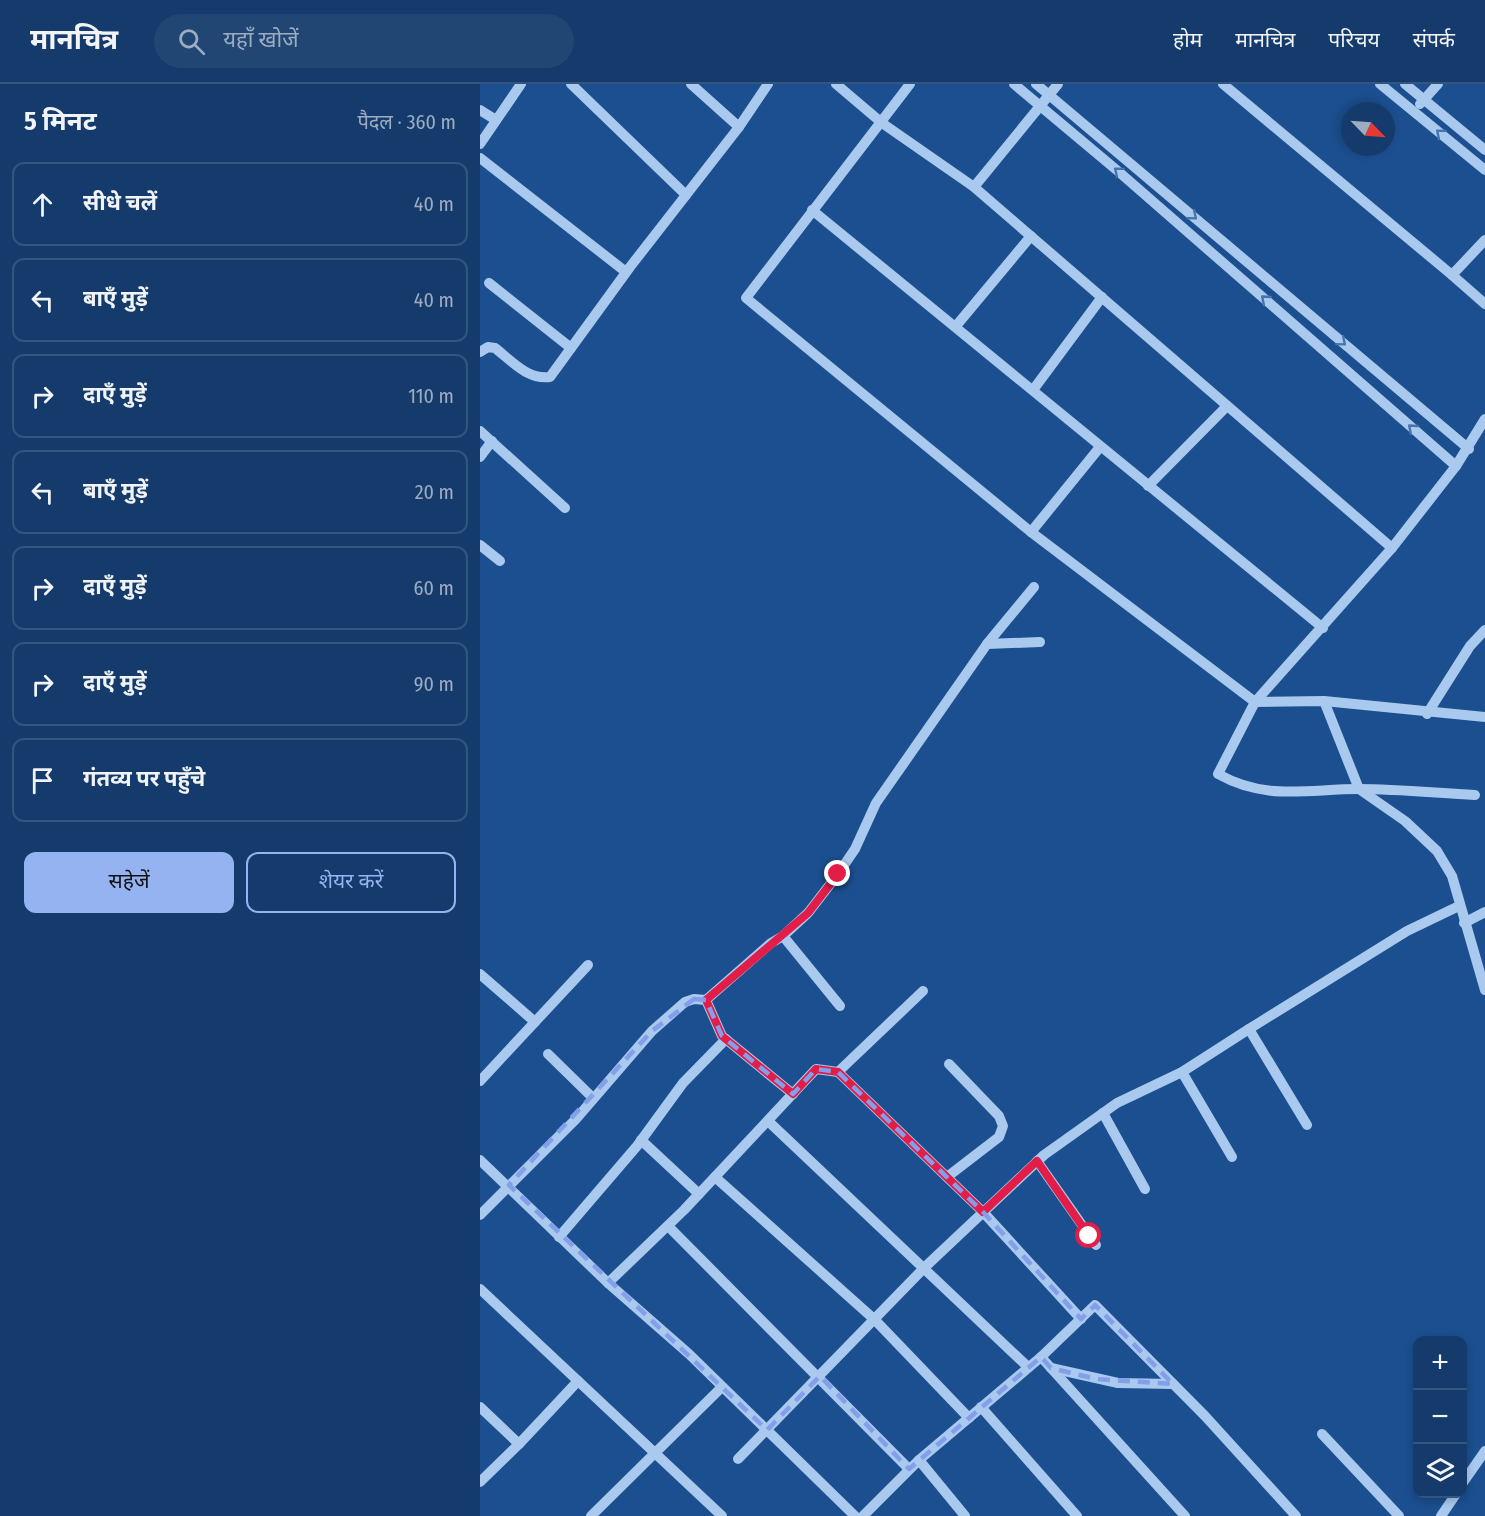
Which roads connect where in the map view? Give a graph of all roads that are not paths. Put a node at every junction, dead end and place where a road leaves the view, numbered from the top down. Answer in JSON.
{"nodes":[{"id":1,"x":521,"y":84,"type":"edge"},
{"id":2,"x":571,"y":84,"type":"edge"},
{"id":3,"x":691,"y":84,"type":"edge"},
{"id":4,"x":768,"y":84,"type":"edge"},
{"id":5,"x":836,"y":84,"type":"edge"},
{"id":6,"x":910,"y":84,"type":"edge"},
{"id":7,"x":1014,"y":84,"type":"edge"},
{"id":8,"x":1036,"y":84,"type":"edge"},
{"id":9,"x":1058,"y":84,"type":"edge"},
{"id":10,"x":1223,"y":84,"type":"edge"},
{"id":11,"x":1380,"y":84,"type":"edge"},
{"id":12,"x":1437,"y":84,"type":"edge"},
{"id":13,"x":1409,"y":85,"type":"edge"},
{"id":14,"x":1049,"y":95,"type":"junction"},
{"id":15,"x":1424,"y":100,"type":"junction"},
{"id":16,"x":1400,"y":102,"type":"junction"},
{"id":17,"x":1040,"y":106,"type":"junction"},
{"id":18,"x":480,"y":110,"type":"edge"},
{"id":19,"x":1414,"y":111,"type":"junction"},
{"id":20,"x":496,"y":120,"type":"junction"},
{"id":21,"x":882,"y":123,"type":"junction"},
{"id":22,"x":739,"y":128,"type":"junction"},
{"id":23,"x":480,"y":144,"type":"edge"},
{"id":24,"x":1485,"y":150,"type":"edge"},
{"id":25,"x":480,"y":158,"type":"edge"},
{"id":26,"x":1485,"y":170,"type":"edge"},
{"id":27,"x":974,"y":187,"type":"junction"},
{"id":28,"x":686,"y":195,"type":"junction"},
{"id":29,"x":812,"y":210,"type":"junction"},
{"id":30,"x":1031,"y":236,"type":"junction"},
{"id":31,"x":1485,"y":240,"type":"edge"},
{"id":32,"x":626,"y":272,"type":"junction"},
{"id":33,"x":1452,"y":275,"type":"junction"},
{"id":34,"x":489,"y":283,"type":"dead end"},
{"id":35,"x":1102,"y":297,"type":"junction"},
{"id":36,"x":1485,"y":304,"type":"edge"},
{"id":37,"x":956,"y":326,"type":"junction"},
{"id":38,"x":571,"y":348,"type":"junction"},
{"id":39,"x":480,"y":352,"type":"edge"},
{"id":40,"x":1033,"y":390,"type":"junction"},
{"id":41,"x":1227,"y":406,"type":"junction"},
{"id":42,"x":1485,"y":419,"type":"edge"},
{"id":43,"x":480,"y":431,"type":"edge"},
{"id":44,"x":492,"y":441,"type":"junction"},
{"id":45,"x":1100,"y":447,"type":"junction"},
{"id":46,"x":1469,"y":449,"type":"junction"},
{"id":47,"x":480,"y":457,"type":"edge"},
{"id":48,"x":1456,"y":466,"type":"junction"},
{"id":49,"x":1148,"y":486,"type":"junction"},
{"id":50,"x":565,"y":508,"type":"dead end"},
{"id":51,"x":1031,"y":532,"type":"junction"},
{"id":52,"x":480,"y":546,"type":"edge"},
{"id":53,"x":1392,"y":548,"type":"junction"},
{"id":54,"x":500,"y":561,"type":"dead end"},
{"id":55,"x":1034,"y":587,"type":"dead end"},
{"id":56,"x":1323,"y":628,"type":"junction"},
{"id":57,"x":1485,"y":630,"type":"edge"},
{"id":58,"x":1040,"y":642,"type":"dead end"},
{"id":59,"x":987,"y":644,"type":"junction"},
{"id":60,"x":1324,"y":701,"type":"junction"},
{"id":61,"x":1256,"y":702,"type":"junction"},
{"id":62,"x":1427,"y":714,"type":"junction"},
{"id":63,"x":1485,"y":717,"type":"edge"},
{"id":64,"x":1359,"y":789,"type":"junction"},
{"id":65,"x":1475,"y":795,"type":"dead end"},
{"id":66,"x":1459,"y":906,"type":"junction"},
{"id":67,"x":1485,"y":912,"type":"edge"},
{"id":68,"x":1464,"y":923,"type":"junction"},
{"id":69,"x":783,"y":936,"type":"junction"},
{"id":70,"x":588,"y":965,"type":"dead end"},
{"id":71,"x":480,"y":974,"type":"edge"},
{"id":72,"x":1485,"y":990,"type":"edge"},
{"id":73,"x":922,"y":991,"type":"dead end"},
{"id":74,"x":706,"y":1000,"type":"junction"},
{"id":75,"x":840,"y":1006,"type":"dead end"},
{"id":76,"x":535,"y":1022,"type":"junction"},
{"id":77,"x":1249,"y":1029,"type":"junction"},
{"id":78,"x":726,"y":1039,"type":"junction"},
{"id":79,"x":548,"y":1054,"type":"dead end"},
{"id":80,"x":950,"y":1064,"type":"dead end"},
{"id":81,"x":838,"y":1072,"type":"junction"},
{"id":82,"x":1182,"y":1072,"type":"junction"},
{"id":83,"x":480,"y":1081,"type":"edge"},
{"id":84,"x":793,"y":1094,"type":"junction"},
{"id":85,"x":593,"y":1098,"type":"junction"},
{"id":86,"x":1103,"y":1113,"type":"junction"},
{"id":87,"x":768,"y":1120,"type":"junction"},
{"id":88,"x":1307,"y":1125,"type":"dead end"},
{"id":89,"x":641,"y":1140,"type":"junction"},
{"id":90,"x":1232,"y":1157,"type":"dead end"},
{"id":91,"x":480,"y":1160,"type":"edge"},
{"id":92,"x":1037,"y":1161,"type":"junction"},
{"id":93,"x":715,"y":1177,"type":"junction"},
{"id":94,"x":947,"y":1177,"type":"junction"},
{"id":95,"x":509,"y":1185,"type":"junction"},
{"id":96,"x":1145,"y":1189,"type":"dead end"},
{"id":97,"x":699,"y":1194,"type":"junction"},
{"id":98,"x":983,"y":1212,"type":"junction"},
{"id":99,"x":480,"y":1215,"type":"edge"},
{"id":100,"x":668,"y":1226,"type":"junction"},
{"id":101,"x":559,"y":1237,"type":"junction"},
{"id":102,"x":1096,"y":1245,"type":"dead end"},
{"id":103,"x":925,"y":1267,"type":"junction"},
{"id":104,"x":608,"y":1283,"type":"junction"},
{"id":105,"x":480,"y":1289,"type":"edge"},
{"id":106,"x":1081,"y":1318,"type":"junction"},
{"id":107,"x":875,"y":1320,"type":"junction"},
{"id":108,"x":1041,"y":1357,"type":"junction"},
{"id":109,"x":1028,"y":1367,"type":"junction"},
{"id":110,"x":1051,"y":1368,"type":"junction"},
{"id":111,"x":820,"y":1376,"type":"junction"},
{"id":112,"x":578,"y":1381,"type":"junction"},
{"id":113,"x":1173,"y":1384,"type":"junction"},
{"id":114,"x":722,"y":1387,"type":"junction"},
{"id":115,"x":480,"y":1407,"type":"edge"},
{"id":116,"x":981,"y":1407,"type":"junction"},
{"id":117,"x":969,"y":1418,"type":"junction"},
{"id":118,"x":767,"y":1430,"type":"junction"},
{"id":119,"x":1322,"y":1434,"type":"dead end"},
{"id":120,"x":519,"y":1444,"type":"junction"},
{"id":121,"x":1485,"y":1451,"type":"edge"},
{"id":122,"x":655,"y":1453,"type":"junction"},
{"id":123,"x":738,"y":1459,"type":"dead end"},
{"id":124,"x":919,"y":1460,"type":"junction"},
{"id":125,"x":909,"y":1469,"type":"junction"},
{"id":126,"x":1467,"y":1477,"type":"edge"},
{"id":127,"x":480,"y":1482,"type":"edge"},
{"id":128,"x":1453,"y":1498,"type":"edge"},
{"id":129,"x":591,"y":1516,"type":"edge"},
{"id":130,"x":722,"y":1516,"type":"edge"},
{"id":131,"x":855,"y":1516,"type":"edge"},
{"id":132,"x":863,"y":1516,"type":"edge"},
{"id":133,"x":965,"y":1516,"type":"edge"},
{"id":134,"x":1077,"y":1516,"type":"edge"},
{"id":135,"x":1185,"y":1516,"type":"edge"},
{"id":136,"x":1296,"y":1516,"type":"edge"},
{"id":137,"x":1399,"y":1516,"type":"edge"},
{"id":138,"x":1441,"y":1516,"type":"edge"}],
"edges":[{"from":1,"to":20,"type":"street"},
{"from":2,"to":28,"type":"street"},
{"from":3,"to":22,"type":"street"},
{"from":4,"to":22,"type":"street"},
{"from":5,"to":21,"type":"street"},
{"from":6,"to":21,"type":"street"},
{"from":7,"to":17,"type":"street"},
{"from":8,"to":14,"type":"street"},
{"from":9,"to":14,"type":"street"},
{"from":10,"to":33,"type":"street"},
{"from":11,"to":16,"type":"street"},
{"from":12,"to":15,"type":"street"},
{"from":13,"to":15,"type":"street"},
{"from":13,"to":16,"type":"street"},
{"from":14,"to":17,"type":"street"},
{"from":14,"to":46,"type":"street","one_way":true},
{"from":15,"to":19,"type":"street"},
{"from":15,"to":24,"type":"street"},
{"from":16,"to":19,"type":"street"},
{"from":17,"to":27,"type":"street"},
{"from":48,"to":17,"type":"street","one_way":true},
{"from":18,"to":20,"type":"street"},
{"from":26,"to":19,"type":"street","one_way":true},
{"from":20,"to":23,"type":"street"},
{"from":21,"to":27,"type":"street"},
{"from":21,"to":29,"type":"street"},
{"from":22,"to":28,"type":"street"},
{"from":25,"to":32,"type":"street"},
{"from":27,"to":30,"type":"street"},
{"from":28,"to":32,"type":"street"},
{"from":29,"to":37,"type":"street"},
{"from":29,"to":51,"type":"street"},
{"from":30,"to":35,"type":"street"},
{"from":30,"to":37,"type":"street"},
{"from":31,"to":33,"type":"street"},
{"from":32,"to":38,"type":"street"},
{"from":33,"to":36,"type":"street"},
{"from":34,"to":38,"type":"street"},
{"from":35,"to":40,"type":"street"},
{"from":35,"to":41,"type":"street"},
{"from":37,"to":40,"type":"street"},
{"from":38,"to":39,"type":"street"},
{"from":40,"to":45,"type":"street"},
{"from":41,"to":49,"type":"street"},
{"from":41,"to":53,"type":"street"},
{"from":42,"to":46,"type":"street"},
{"from":43,"to":44,"type":"street"},
{"from":44,"to":47,"type":"street"},
{"from":44,"to":50,"type":"street"},
{"from":45,"to":49,"type":"street"},
{"from":45,"to":51,"type":"street"},
{"from":46,"to":48,"type":"street"},
{"from":48,"to":53,"type":"street"},
{"from":49,"to":56,"type":"street"},
{"from":51,"to":61,"type":"street"},
{"from":52,"to":54,"type":"street"},
{"from":53,"to":56,"type":"street"},
{"from":55,"to":59,"type":"street"},
{"from":56,"to":61,"type":"street"},
{"from":57,"to":62,"type":"street"},
{"from":58,"to":59,"type":"street"},
{"from":59,"to":69,"type":"street"},
{"from":60,"to":61,"type":"street"},
{"from":60,"to":62,"type":"street"},
{"from":60,"to":64,"type":"street"},
{"from":61,"to":64,"type":"street"},
{"from":62,"to":63,"type":"street"},
{"from":64,"to":65,"type":"street"},
{"from":64,"to":66,"type":"street"},
{"from":66,"to":68,"type":"street"},
{"from":66,"to":77,"type":"street"},
{"from":67,"to":68,"type":"street"},
{"from":68,"to":72,"type":"street"},
{"from":69,"to":74,"type":"street"},
{"from":69,"to":75,"type":"street"},
{"from":70,"to":76,"type":"street"},
{"from":71,"to":76,"type":"street"},
{"from":73,"to":81,"type":"street"},
{"from":74,"to":78,"type":"street"},
{"from":74,"to":85,"type":"street"},
{"from":76,"to":83,"type":"street"},
{"from":77,"to":82,"type":"street"},
{"from":77,"to":88,"type":"street"},
{"from":78,"to":84,"type":"street"},
{"from":78,"to":89,"type":"street"},
{"from":79,"to":85,"type":"street"},
{"from":80,"to":94,"type":"street"},
{"from":81,"to":84,"type":"street"},
{"from":81,"to":94,"type":"street"},
{"from":82,"to":86,"type":"street"},
{"from":82,"to":90,"type":"street"},
{"from":84,"to":87,"type":"street"},
{"from":85,"to":95,"type":"street"},
{"from":86,"to":92,"type":"street"},
{"from":86,"to":96,"type":"street"},
{"from":87,"to":93,"type":"street"},
{"from":87,"to":103,"type":"street"},
{"from":89,"to":97,"type":"street"},
{"from":89,"to":101,"type":"street"},
{"from":91,"to":95,"type":"street"},
{"from":92,"to":98,"type":"street"},
{"from":92,"to":102,"type":"street"},
{"from":93,"to":97,"type":"street"},
{"from":93,"to":107,"type":"street"},
{"from":94,"to":98,"type":"street"},
{"from":95,"to":99,"type":"street"},
{"from":95,"to":101,"type":"street"},
{"from":97,"to":100,"type":"street"},
{"from":98,"to":103,"type":"street"},
{"from":98,"to":106,"type":"street"},
{"from":100,"to":104,"type":"street"},
{"from":100,"to":111,"type":"street"},
{"from":101,"to":104,"type":"street"},
{"from":103,"to":107,"type":"street"},
{"from":103,"to":109,"type":"street"},
{"from":104,"to":114,"type":"street"},
{"from":105,"to":112,"type":"street"},
{"from":106,"to":108,"type":"street"},
{"from":106,"to":113,"type":"street"},
{"from":107,"to":111,"type":"street"},
{"from":107,"to":117,"type":"street"},
{"from":108,"to":109,"type":"street"},
{"from":108,"to":110,"type":"street"},
{"from":109,"to":116,"type":"street"},
{"from":110,"to":113,"type":"street"},
{"from":110,"to":135,"type":"street"},
{"from":111,"to":118,"type":"street"},
{"from":111,"to":125,"type":"street"},
{"from":112,"to":120,"type":"street"},
{"from":112,"to":122,"type":"street"},
{"from":113,"to":136,"type":"street"},
{"from":114,"to":118,"type":"street"},
{"from":114,"to":122,"type":"street"},
{"from":115,"to":120,"type":"street"},
{"from":116,"to":117,"type":"street"},
{"from":116,"to":134,"type":"street"},
{"from":117,"to":124,"type":"street"},
{"from":118,"to":123,"type":"street"},
{"from":118,"to":131,"type":"street"},
{"from":119,"to":137,"type":"street"},
{"from":120,"to":127,"type":"street"},
{"from":121,"to":126,"type":"street"},
{"from":122,"to":129,"type":"street"},
{"from":122,"to":130,"type":"street"},
{"from":124,"to":125,"type":"street"},
{"from":124,"to":133,"type":"street"},
{"from":125,"to":132,"type":"street"},
{"from":128,"to":138,"type":"street"}]}
